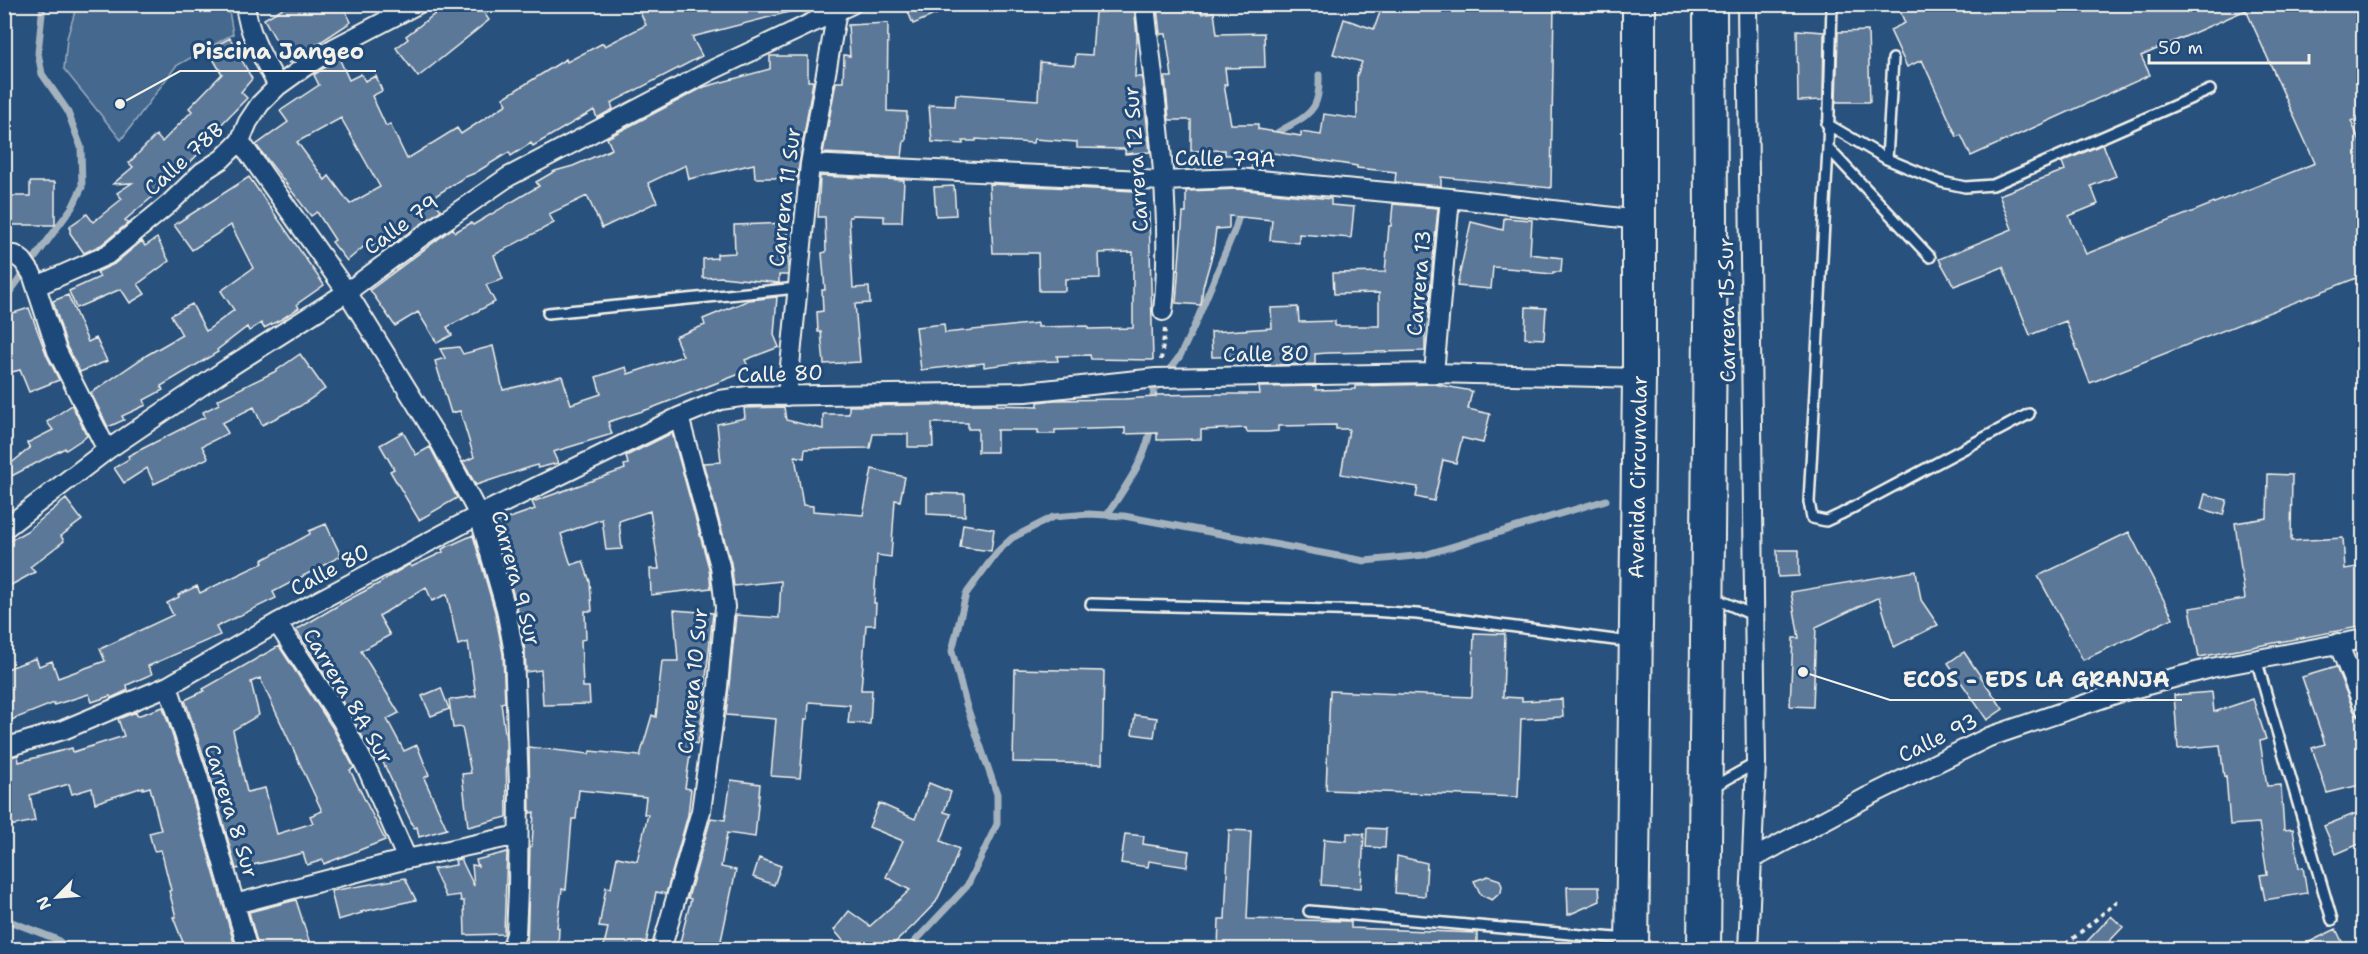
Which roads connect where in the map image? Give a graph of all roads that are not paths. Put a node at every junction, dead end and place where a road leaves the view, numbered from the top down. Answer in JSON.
{"nodes":[{"id":1,"x":245,"y":4,"type":"edge"},
{"id":2,"x":418,"y":4,"type":"edge"},
{"id":3,"x":1145,"y":4,"type":"edge"},
{"id":4,"x":1710,"y":4,"type":"edge"},
{"id":5,"x":1747,"y":4,"type":"edge"},
{"id":6,"x":1832,"y":4,"type":"edge"},
{"id":7,"x":1632,"y":6,"type":"edge"},
{"id":8,"x":842,"y":7,"type":"edge"},
{"id":9,"x":1893,"y":60,"type":"dead end"},
{"id":10,"x":278,"y":86,"type":"junction"},
{"id":11,"x":2210,"y":90,"type":"dead end"},
{"id":12,"x":1827,"y":124,"type":"junction"},
{"id":13,"x":240,"y":141,"type":"junction"},
{"id":14,"x":1828,"y":148,"type":"junction"},
{"id":15,"x":1887,"y":159,"type":"junction"},
{"id":16,"x":810,"y":164,"type":"junction"},
{"id":17,"x":1163,"y":181,"type":"junction"},
{"id":18,"x":1450,"y":198,"type":"junction"},
{"id":19,"x":1639,"y":220,"type":"junction"},
{"id":20,"x":4,"y":255,"type":"edge"},
{"id":21,"x":1930,"y":257,"type":"dead end"},
{"id":22,"x":31,"y":274,"type":"junction"},
{"id":23,"x":797,"y":288,"type":"junction"},
{"id":24,"x":347,"y":292,"type":"junction"},
{"id":25,"x":1163,"y":310,"type":"road end"},
{"id":26,"x":548,"y":313,"type":"dead end"},
{"id":27,"x":1434,"y":373,"type":"junction"},
{"id":28,"x":1639,"y":378,"type":"junction"},
{"id":29,"x":787,"y":396,"type":"junction"},
{"id":30,"x":2030,"y":414,"type":"dead end"},
{"id":31,"x":679,"y":417,"type":"junction"},
{"id":32,"x":107,"y":450,"type":"junction"},
{"id":33,"x":479,"y":515,"type":"junction"},
{"id":34,"x":4,"y":529,"type":"edge"},
{"id":35,"x":1707,"y":595,"type":"junction"},
{"id":36,"x":1091,"y":604,"type":"dead end"},
{"id":37,"x":1753,"y":615,"type":"junction"},
{"id":38,"x":278,"y":623,"type":"junction"},
{"id":39,"x":2364,"y":639,"type":"edge"},
{"id":40,"x":1636,"y":643,"type":"junction"},
{"id":41,"x":2338,"y":644,"type":"junction"},
{"id":42,"x":2256,"y":659,"type":"junction"},
{"id":43,"x":168,"y":686,"type":"junction"},
{"id":44,"x":2364,"y":707,"type":"edge"},
{"id":45,"x":4,"y":748,"type":"edge"},
{"id":46,"x":1756,"y":763,"type":"junction"},
{"id":47,"x":1706,"y":791,"type":"junction"},
{"id":48,"x":518,"y":836,"type":"junction"},
{"id":49,"x":1754,"y":858,"type":"junction"},
{"id":50,"x":407,"y":859,"type":"junction"},
{"id":51,"x":235,"y":904,"type":"junction"},
{"id":52,"x":1310,"y":911,"type":"dead end"},
{"id":53,"x":2332,"y":920,"type":"dead end"},
{"id":54,"x":1632,"y":944,"type":"edge"},
{"id":55,"x":248,"y":950,"type":"edge"},
{"id":56,"x":511,"y":950,"type":"edge"},
{"id":57,"x":662,"y":950,"type":"edge"},
{"id":58,"x":1704,"y":950,"type":"edge"},
{"id":59,"x":1748,"y":950,"type":"edge"}],
"edges":[{"from":1,"to":10,"type":"street"},
{"from":2,"to":10,"type":"street","name":"Calle 78B"},
{"from":3,"to":17,"type":"street","name":"Carrera 12 Sur"},
{"from":4,"to":35,"type":"highway"},
{"from":5,"to":37,"type":"street","name":"Carrera 15 Sur"},
{"from":6,"to":12,"type":"lane"},
{"from":7,"to":19,"type":"highway","name":"Avenida Circunvalar"},
{"from":8,"to":16,"type":"street","name":"Carrera 11 Sur"},
{"from":8,"to":24,"type":"street","name":"Calle 79"},
{"from":9,"to":15,"type":"lane"},
{"from":10,"to":13,"type":"street","name":"Calle 78B"},
{"from":11,"to":15,"type":"lane"},
{"from":12,"to":14,"type":"lane"},
{"from":12,"to":15,"type":"lane"},
{"from":13,"to":22,"type":"street","name":"Calle 78B"},
{"from":13,"to":24,"type":"street","name":"Carrera 9 Sur"},
{"from":14,"to":21,"type":"lane"},
{"from":14,"to":30,"type":"lane"},
{"from":16,"to":17,"type":"street","name":"Calle 79A"},
{"from":16,"to":23,"type":"street","name":"Carrera 11 Sur"},
{"from":17,"to":18,"type":"street","name":"Calle 79A"},
{"from":17,"to":25,"type":"street","name":"Carrera 12 Sur"},
{"from":18,"to":19,"type":"street","name":"Calle 79A"},
{"from":18,"to":27,"type":"street","name":"Carrera 13"},
{"from":19,"to":28,"type":"highway","name":"Avenida Circunvalar"},
{"from":20,"to":22,"type":"street"},
{"from":22,"to":32,"type":"street"},
{"from":23,"to":26,"type":"lane"},
{"from":23,"to":29,"type":"street","name":"Carrera 11 Sur"},
{"from":24,"to":32,"type":"street","name":"Calle 79"},
{"from":24,"to":33,"type":"street","name":"Carrera 9 Sur"},
{"from":27,"to":28,"type":"street","name":"Calle 80"},
{"from":27,"to":29,"type":"street","name":"Calle 80"},
{"from":28,"to":40,"type":"highway","name":"Avenida Circunvalar"},
{"from":29,"to":31,"type":"street","name":"Calle 80"},
{"from":31,"to":33,"type":"street","name":"Calle 80"},
{"from":31,"to":57,"type":"street","name":"Carrera 10 Sur"},
{"from":32,"to":34,"type":"street","name":"Calle 79"},
{"from":33,"to":38,"type":"street","name":"Calle 80"},
{"from":33,"to":48,"type":"street","name":"Carrera 9 Sur"},
{"from":35,"to":37,"type":"lane"},
{"from":35,"to":47,"type":"highway"},
{"from":36,"to":40,"type":"lane"},
{"from":37,"to":46,"type":"street","name":"Carrera 15 Sur"},
{"from":38,"to":43,"type":"street","name":"Calle 80"},
{"from":38,"to":50,"type":"street","name":"Carrera 8A Sur"},
{"from":39,"to":41,"type":"street","name":"Calle 93"},
{"from":40,"to":54,"type":"highway","name":"Avenida Circunvalar"},
{"from":41,"to":42,"type":"street","name":"Calle 93"},
{"from":41,"to":44,"type":"street"},
{"from":42,"to":49,"type":"street","name":"Calle 93"},
{"from":42,"to":53,"type":"lane"},
{"from":43,"to":45,"type":"street","name":"Calle 80"},
{"from":43,"to":51,"type":"street","name":"Carrera 8 Sur"},
{"from":46,"to":47,"type":"lane"},
{"from":46,"to":49,"type":"street","name":"Carrera 15 Sur"},
{"from":47,"to":58,"type":"highway"},
{"from":48,"to":50,"type":"street"},
{"from":48,"to":56,"type":"street","name":"Carrera 9 Sur"},
{"from":49,"to":59,"type":"street","name":"Carrera 15 Sur"},
{"from":50,"to":51,"type":"street"},
{"from":51,"to":55,"type":"street","name":"Carrera 8 Sur"},
{"from":52,"to":54,"type":"lane"}]}
